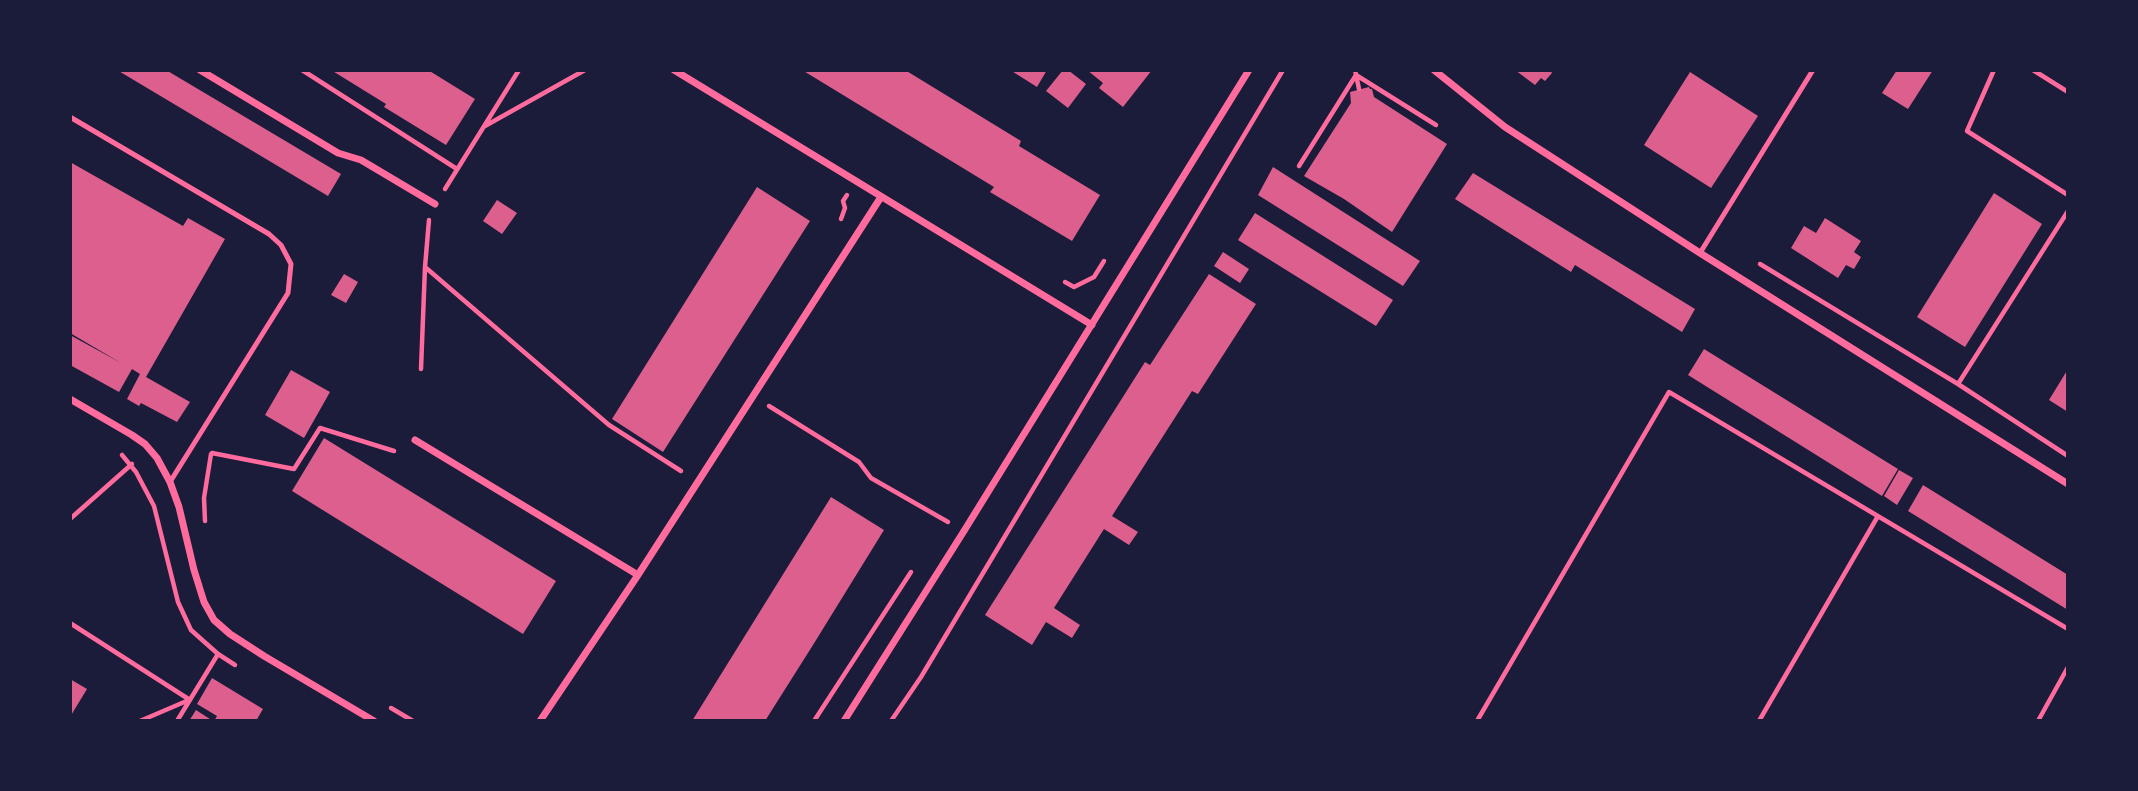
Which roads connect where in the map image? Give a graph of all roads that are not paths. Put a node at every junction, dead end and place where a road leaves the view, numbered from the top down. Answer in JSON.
{"nodes":[{"id":1,"x":200,"y":70,"type":"edge"},
{"id":2,"x":674,"y":70,"type":"edge"},
{"id":3,"x":1249,"y":70,"type":"edge"},
{"id":4,"x":1434,"y":70,"type":"edge"},
{"id":5,"x":1813,"y":70,"type":"edge"},
{"id":6,"x":70,"y":117,"type":"edge"},
{"id":7,"x":881,"y":197,"type":"junction"},
{"id":8,"x":435,"y":204,"type":"road end"},
{"id":9,"x":1700,"y":253,"type":"junction"},
{"id":10,"x":1092,"y":325,"type":"junction"},
{"id":11,"x":70,"y":399,"type":"edge"},
{"id":12,"x":415,"y":440,"type":"dead end"},
{"id":13,"x":170,"y":482,"type":"junction"},
{"id":14,"x":2068,"y":484,"type":"edge"},
{"id":15,"x":638,"y":575,"type":"junction"},
{"id":16,"x":374,"y":721,"type":"edge"},
{"id":17,"x":541,"y":721,"type":"edge"},
{"id":18,"x":844,"y":721,"type":"edge"}],
"edges":[{"from":1,"to":8,"type":"street"},
{"from":2,"to":7,"type":"street"},
{"from":3,"to":10,"type":"street"},
{"from":4,"to":9,"type":"street"},
{"from":5,"to":9,"type":"lane"},
{"from":6,"to":13,"type":"lane"},
{"from":7,"to":10,"type":"street"},
{"from":7,"to":15,"type":"street"},
{"from":9,"to":14,"type":"street"},
{"from":10,"to":18,"type":"street"},
{"from":11,"to":13,"type":"street"},
{"from":12,"to":15,"type":"street"},
{"from":13,"to":16,"type":"street"},
{"from":15,"to":17,"type":"street"}]}
